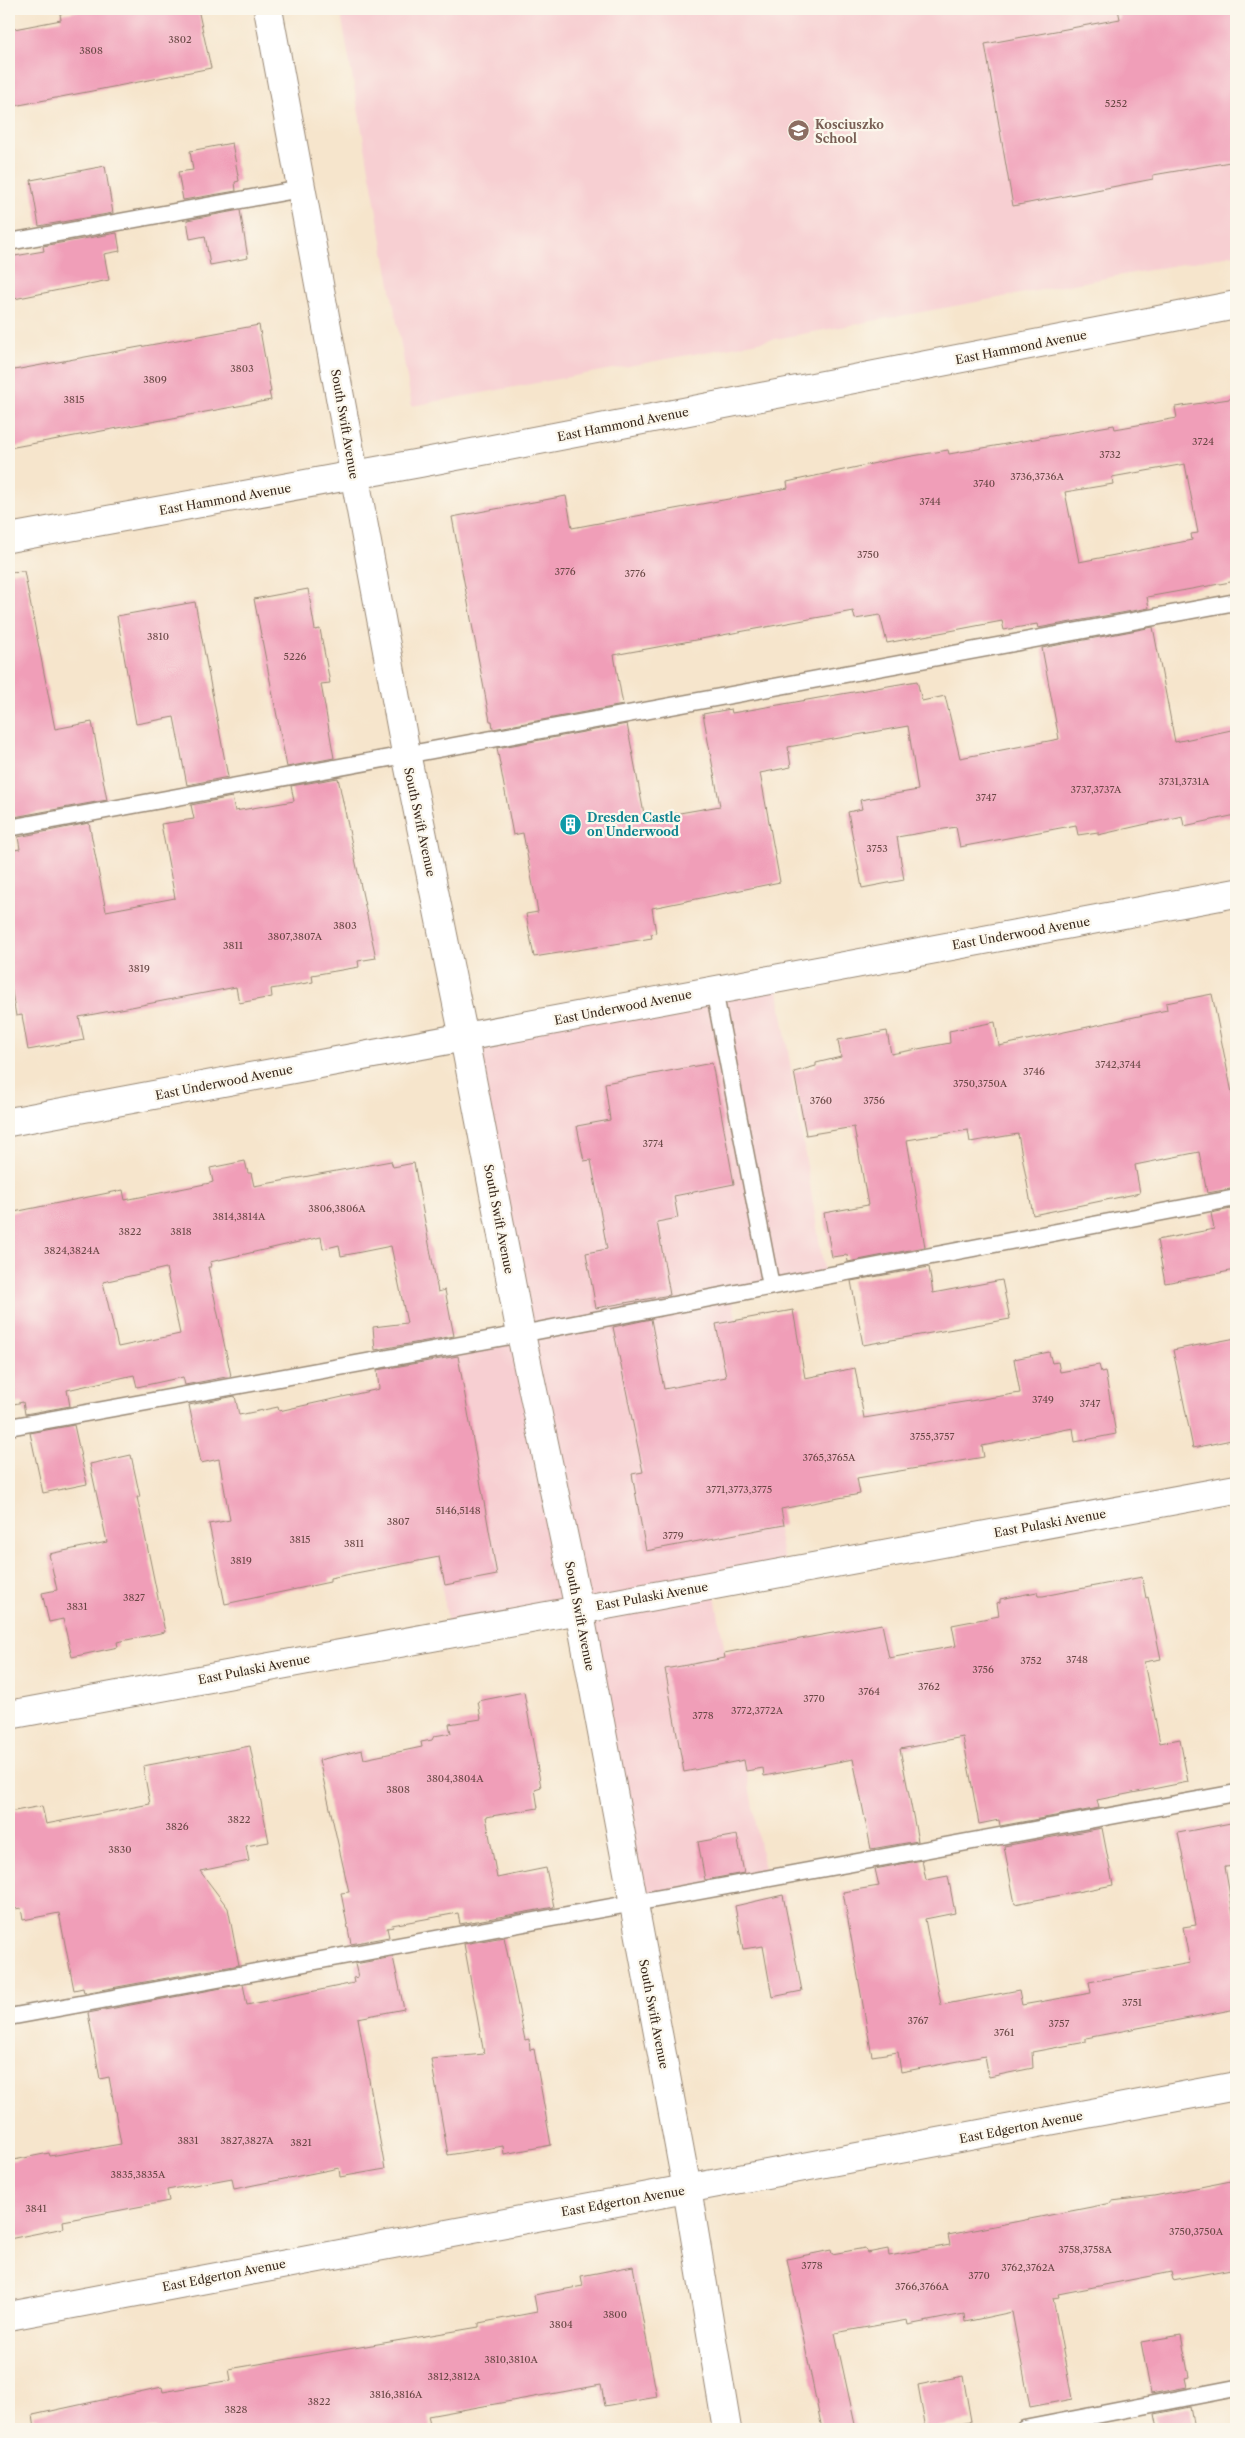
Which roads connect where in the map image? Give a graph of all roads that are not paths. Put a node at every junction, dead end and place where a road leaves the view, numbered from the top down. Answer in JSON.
{"nodes":[{"id":1,"x":268,"y":9,"type":"edge"},
{"id":2,"x":301,"y":189,"type":"junction"},
{"id":3,"x":9,"y":242,"type":"edge"},
{"id":4,"x":1236,"y":305,"type":"edge"},
{"id":5,"x":354,"y":475,"type":"junction"},
{"id":6,"x":9,"y":538,"type":"edge"},
{"id":7,"x":1236,"y":602,"type":"edge"},
{"id":8,"x":406,"y":753,"type":"junction"},
{"id":9,"x":9,"y":828,"type":"edge"},
{"id":10,"x":1236,"y":893,"type":"edge"},
{"id":11,"x":714,"y":990,"type":"junction"},
{"id":12,"x":464,"y":1038,"type":"junction"},
{"id":13,"x":9,"y":1122,"type":"edge"},
{"id":14,"x":1236,"y":1198,"type":"edge"},
{"id":15,"x":771,"y":1286,"type":"junction"},
{"id":16,"x":521,"y":1334,"type":"junction"},
{"id":17,"x":9,"y":1427,"type":"edge"},
{"id":18,"x":1236,"y":1489,"type":"edge"},
{"id":19,"x":579,"y":1609,"type":"junction"},
{"id":20,"x":9,"y":1715,"type":"edge"},
{"id":21,"x":1236,"y":1793,"type":"edge"},
{"id":22,"x":634,"y":1904,"type":"junction"},
{"id":23,"x":9,"y":2017,"type":"edge"},
{"id":24,"x":1236,"y":2086,"type":"edge"},
{"id":25,"x":687,"y":2189,"type":"junction"},
{"id":26,"x":9,"y":2316,"type":"edge"},
{"id":27,"x":1236,"y":2388,"type":"edge"},
{"id":28,"x":728,"y":2429,"type":"edge"},
{"id":29,"x":1024,"y":2429,"type":"edge"}],
"edges":[{"from":1,"to":2,"type":"street","name":"South Swift Avenue"},
{"from":2,"to":3,"type":"lane"},
{"from":2,"to":5,"type":"street","name":"South Swift Avenue"},
{"from":4,"to":5,"type":"street","name":"East Hammond Avenue"},
{"from":5,"to":6,"type":"street","name":"East Hammond Avenue"},
{"from":5,"to":8,"type":"street","name":"South Swift Avenue"},
{"from":7,"to":8,"type":"lane"},
{"from":8,"to":9,"type":"lane"},
{"from":8,"to":12,"type":"street","name":"South Swift Avenue"},
{"from":10,"to":11,"type":"street","name":"East Underwood Avenue"},
{"from":11,"to":12,"type":"street","name":"East Underwood Avenue"},
{"from":11,"to":15,"type":"lane"},
{"from":12,"to":13,"type":"street","name":"East Underwood Avenue"},
{"from":12,"to":16,"type":"street","name":"South Swift Avenue"},
{"from":14,"to":15,"type":"lane"},
{"from":15,"to":16,"type":"lane"},
{"from":16,"to":17,"type":"lane"},
{"from":16,"to":19,"type":"street","name":"South Swift Avenue"},
{"from":18,"to":19,"type":"street","name":"East Pulaski Avenue"},
{"from":19,"to":20,"type":"street","name":"East Pulaski Avenue"},
{"from":19,"to":22,"type":"street","name":"South Swift Avenue"},
{"from":21,"to":22,"type":"lane"},
{"from":22,"to":23,"type":"lane"},
{"from":22,"to":25,"type":"street","name":"South Swift Avenue"},
{"from":24,"to":25,"type":"street","name":"East Edgerton Avenue"},
{"from":25,"to":26,"type":"street","name":"East Edgerton Avenue"},
{"from":25,"to":28,"type":"street","name":"South Swift Avenue"},
{"from":27,"to":29,"type":"lane"}]}
